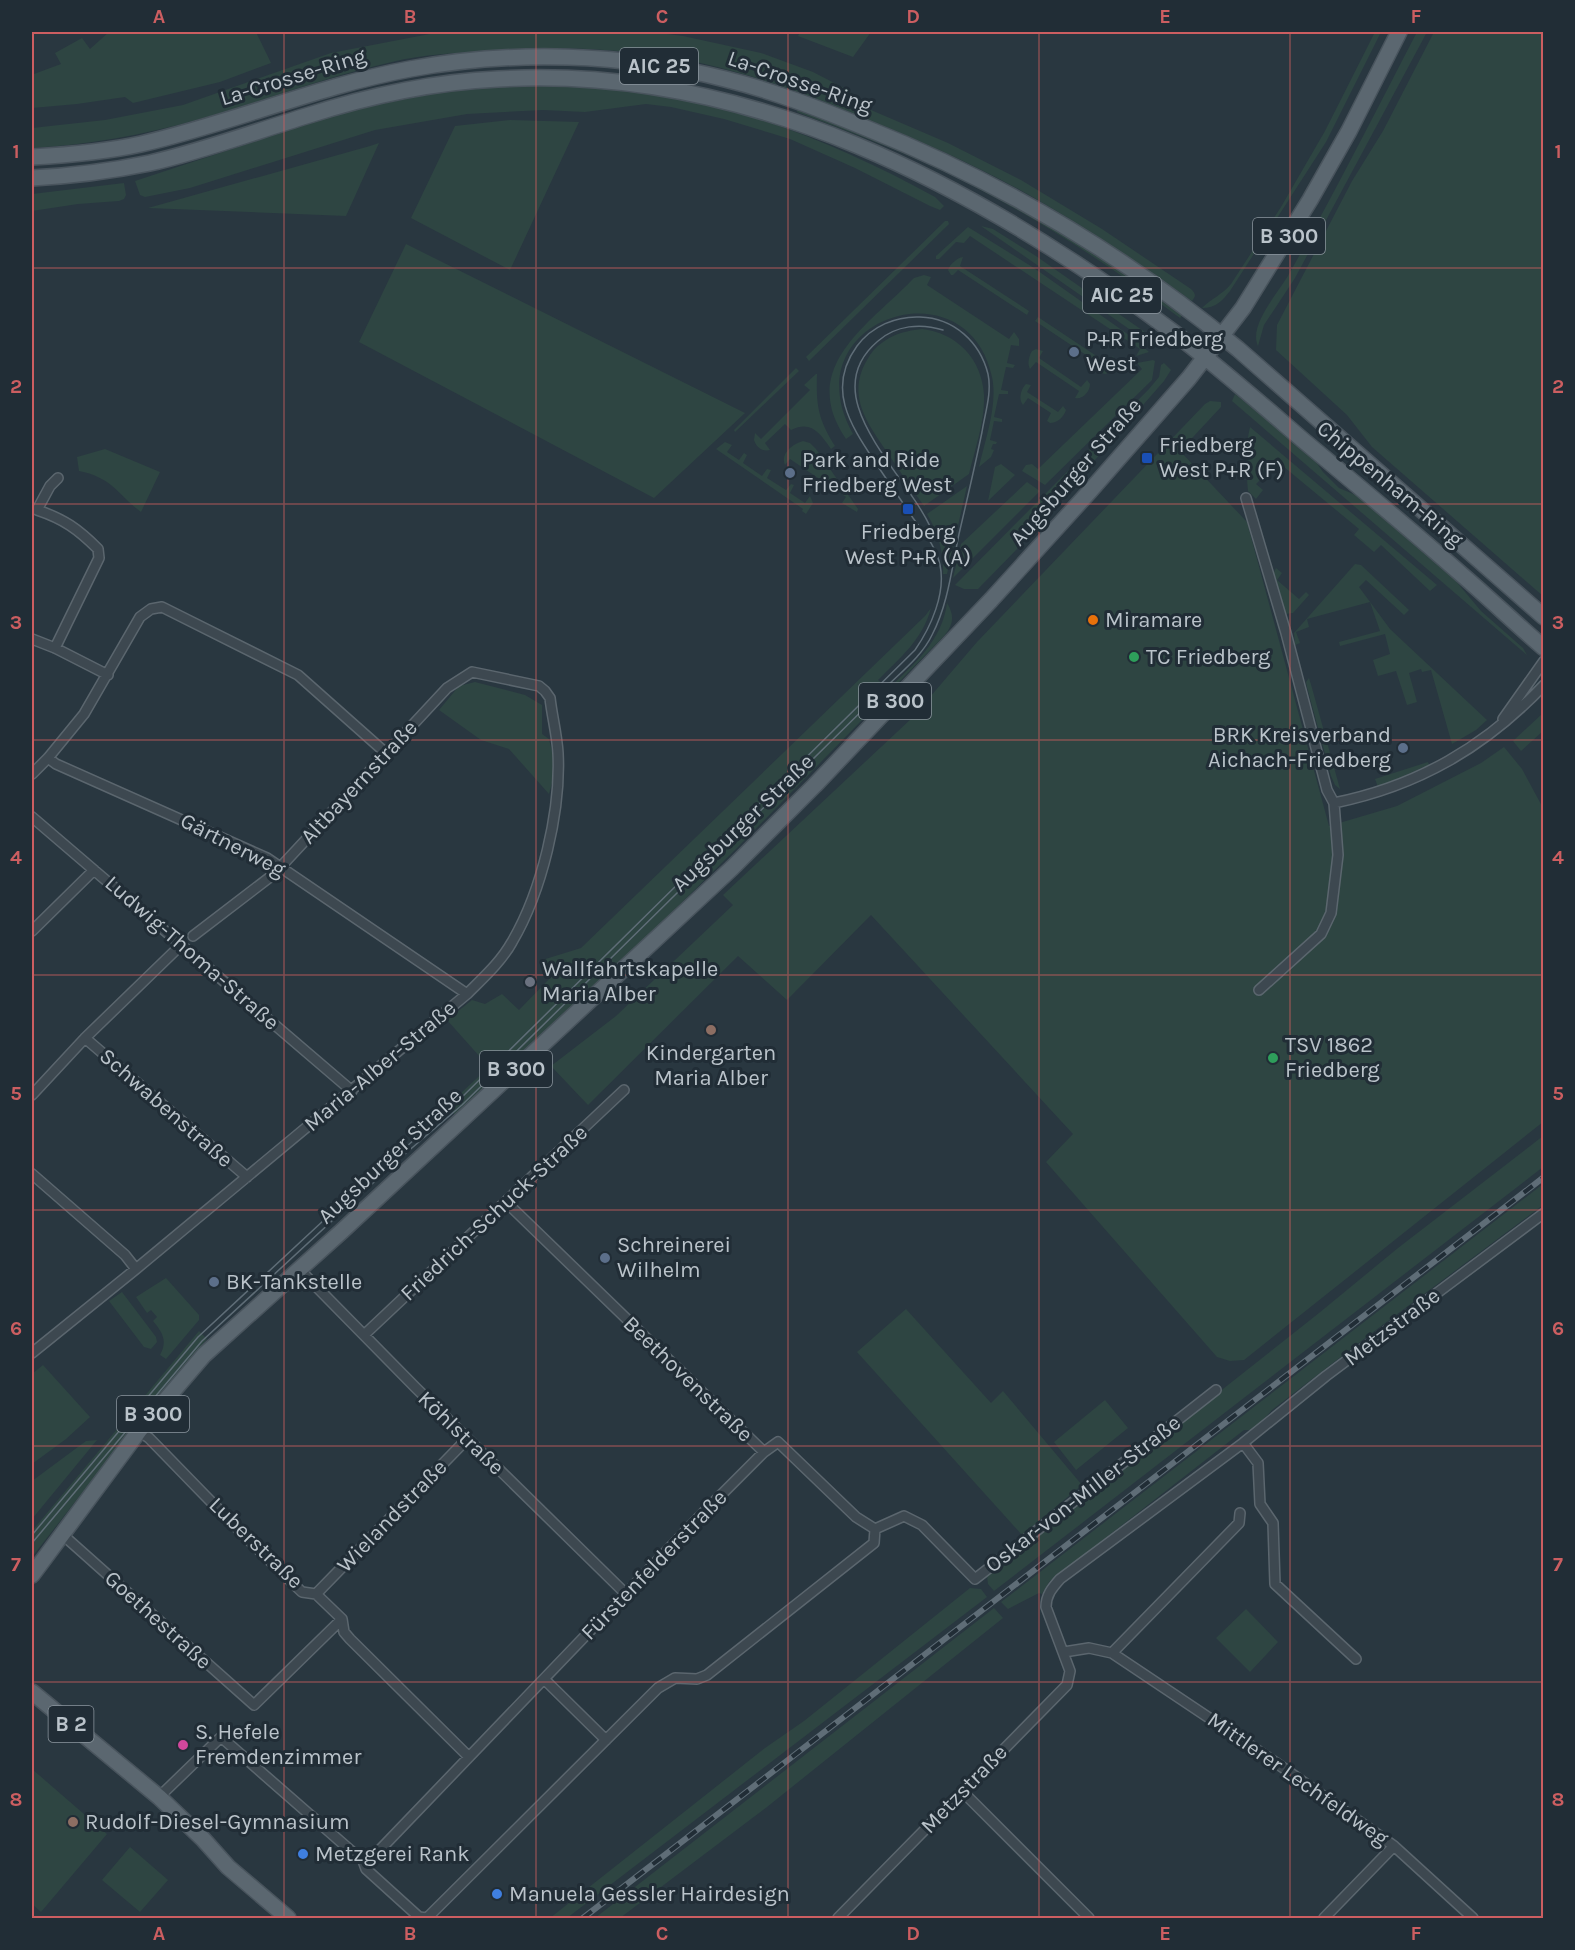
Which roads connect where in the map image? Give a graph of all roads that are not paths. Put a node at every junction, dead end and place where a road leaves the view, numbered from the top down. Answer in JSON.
{"nodes":[{"id":1,"x":1399,"y":32,"type":"edge"},
{"id":2,"x":32,"y":157,"type":"edge"},
{"id":3,"x":32,"y":178,"type":"edge"},
{"id":4,"x":1222,"y":336,"type":"junction"},
{"id":5,"x":1205,"y":358,"type":"junction"},
{"id":6,"x":58,"y":478,"type":"dead end"},
{"id":7,"x":1246,"y":498,"type":"dead end"},
{"id":8,"x":1544,"y":617,"type":"edge"},
{"id":9,"x":32,"y":639,"type":"edge"},
{"id":10,"x":55,"y":648,"type":"junction"},
{"id":11,"x":1544,"y":648,"type":"edge"},
{"id":12,"x":1544,"y":660,"type":"edge"},
{"id":13,"x":108,"y":675,"type":"junction"},
{"id":14,"x":1544,"y":685,"type":"edge"},
{"id":15,"x":539,"y":686,"type":"joint"},
{"id":16,"x":1496,"y":728,"type":"junction"},
{"id":17,"x":387,"y":754,"type":"junction"},
{"id":18,"x":48,"y":758,"type":"junction"},
{"id":19,"x":32,"y":774,"type":"edge"},
{"id":20,"x":1334,"y":803,"type":"junction"},
{"id":21,"x":32,"y":817,"type":"edge"},
{"id":22,"x":281,"y":867,"type":"junction"},
{"id":23,"x":94,"y":870,"type":"junction"},
{"id":24,"x":32,"y":931,"type":"edge"},
{"id":25,"x":193,"y":936,"type":"dead end"},
{"id":26,"x":182,"y":944,"type":"junction"},
{"id":27,"x":1258,"y":990,"type":"dead end"},
{"id":28,"x":467,"y":994,"type":"junction"},
{"id":29,"x":85,"y":1038,"type":"junction"},
{"id":30,"x":352,"y":1090,"type":"junction"},
{"id":31,"x":624,"y":1090,"type":"dead end"},
{"id":32,"x":32,"y":1095,"type":"edge"},
{"id":33,"x":32,"y":1174,"type":"edge"},
{"id":34,"x":247,"y":1177,"type":"junction"},
{"id":35,"x":506,"y":1202,"type":"junction"},
{"id":36,"x":1544,"y":1213,"type":"edge"},
{"id":37,"x":136,"y":1269,"type":"junction"},
{"id":38,"x":299,"y":1269,"type":"junction"},
{"id":39,"x":364,"y":1335,"type":"junction"},
{"id":40,"x":32,"y":1353,"type":"edge"},
{"id":41,"x":1216,"y":1390,"type":"dead end"},
{"id":42,"x":139,"y":1431,"type":"junction"},
{"id":43,"x":467,"y":1439,"type":"junction"},
{"id":44,"x":1243,"y":1443,"type":"junction"},
{"id":45,"x":764,"y":1452,"type":"junction"},
{"id":46,"x":1240,"y":1513,"type":"dead end"},
{"id":47,"x":874,"y":1529,"type":"junction"},
{"id":48,"x":63,"y":1535,"type":"junction"},
{"id":49,"x":32,"y":1575,"type":"edge"},
{"id":50,"x":316,"y":1594,"type":"junction"},
{"id":51,"x":626,"y":1594,"type":"junction"},
{"id":52,"x":342,"y":1619,"type":"junction"},
{"id":53,"x":1064,"y":1652,"type":"junction"},
{"id":54,"x":1112,"y":1653,"type":"junction"},
{"id":55,"x":1356,"y":1659,"type":"dead end"},
{"id":56,"x":544,"y":1679,"type":"junction"},
{"id":57,"x":32,"y":1692,"type":"edge"},
{"id":58,"x":606,"y":1740,"type":"junction"},
{"id":59,"x":469,"y":1757,"type":"junction"},
{"id":60,"x":962,"y":1791,"type":"junction"},
{"id":61,"x":159,"y":1797,"type":"junction"},
{"id":62,"x":1394,"y":1846,"type":"junction"},
{"id":63,"x":362,"y":1858,"type":"junction"},
{"id":64,"x":846,"y":1910,"type":"junction"},
{"id":65,"x":288,"y":1918,"type":"edge"},
{"id":66,"x":838,"y":1918,"type":"edge"},
{"id":67,"x":854,"y":1918,"type":"edge"},
{"id":68,"x":1089,"y":1918,"type":"edge"},
{"id":69,"x":1324,"y":1918,"type":"edge"},
{"id":70,"x":1473,"y":1918,"type":"edge"}],
"edges":[{"from":1,"to":4,"type":"main road","name":"Augsburger Straße","number":"B 300"},
{"from":2,"to":4,"type":"main road","name":"La-Crosse-Ring","number":"AIC 25"},
{"from":3,"to":5,"type":"main road","name":"La-Crosse-Ring","number":"AIC 25"},
{"from":4,"to":5,"type":"main road","name":"Augsburger Straße","number":"B 300"},
{"from":4,"to":8,"type":"main road","name":"Chippenham-Ring"},
{"from":5,"to":11,"type":"main road","name":"Chippenham-Ring"},
{"from":5,"to":38,"type":"main road","name":"Augsburger Straße","number":"B 300"},
{"from":6,"to":10,"type":"street"},
{"from":7,"to":20,"type":"street"},
{"from":9,"to":10,"type":"street"},
{"from":10,"to":13,"type":"street"},
{"from":12,"to":16,"type":"street"},
{"from":13,"to":17,"type":"street"},
{"from":13,"to":18,"type":"street"},
{"from":14,"to":16,"type":"street"},
{"from":15,"to":17,"type":"street","name":"Altbayernstraße"},
{"from":15,"to":28,"type":"street","name":"Maria-Alber-Straße"},
{"from":16,"to":20,"type":"street"},
{"from":17,"to":22,"type":"street","name":"Altbayernstraße"},
{"from":18,"to":19,"type":"street"},
{"from":18,"to":22,"type":"street","name":"Gärtnerweg"},
{"from":20,"to":27,"type":"street"},
{"from":21,"to":23,"type":"street","name":"Ludwig-Thoma-Straße"},
{"from":22,"to":25,"type":"street","name":"Altbayernstraße"},
{"from":22,"to":28,"type":"street","name":"Gärtnerweg"},
{"from":23,"to":24,"type":"street"},
{"from":23,"to":26,"type":"street","name":"Ludwig-Thoma-Straße"},
{"from":26,"to":29,"type":"street"},
{"from":26,"to":30,"type":"street","name":"Ludwig-Thoma-Straße"},
{"from":28,"to":30,"type":"street","name":"Maria-Alber-Straße"},
{"from":29,"to":32,"type":"street"},
{"from":29,"to":34,"type":"street","name":"Schwabenstraße"},
{"from":30,"to":34,"type":"street","name":"Maria-Alber-Straße"},
{"from":31,"to":35,"type":"street","name":"Friedrich-Schuck-Straße"},
{"from":33,"to":37,"type":"street"},
{"from":34,"to":37,"type":"street","name":"Maria-Alber-Straße"},
{"from":35,"to":39,"type":"street","name":"Friedrich-Schuck-Straße"},
{"from":35,"to":45,"type":"street","name":"Beethovenstraße"},
{"from":36,"to":44,"type":"street","name":"Metzstraße"},
{"from":37,"to":40,"type":"street","name":"Maria-Alber-Straße"},
{"from":38,"to":39,"type":"street","name":"Köhlstraße"},
{"from":38,"to":42,"type":"main road","name":"Augsburger Straße","number":"B 300"},
{"from":39,"to":43,"type":"street","name":"Köhlstraße"},
{"from":41,"to":47,"type":"street","name":"Oskar-von-Miller-Straße"},
{"from":42,"to":48,"type":"main road","name":"Augsburger Straße","number":"B 300"},
{"from":42,"to":50,"type":"street","name":"Luberstraße"},
{"from":43,"to":50,"type":"street","name":"Wielandstraße"},
{"from":43,"to":51,"type":"street","name":"Köhlstraße"},
{"from":44,"to":53,"type":"street","name":"Metzstraße"},
{"from":44,"to":55,"type":"street"},
{"from":45,"to":47,"type":"street","name":"Beethovenstraße"},
{"from":45,"to":51,"type":"street","name":"Fürstenfelderstraße"},
{"from":46,"to":54,"type":"street"},
{"from":47,"to":58,"type":"street"},
{"from":48,"to":49,"type":"main road","name":"Augsburger Straße","number":"B 300"},
{"from":48,"to":52,"type":"street","name":"Goethestraße"},
{"from":50,"to":52,"type":"street","name":"Luberstraße"},
{"from":51,"to":56,"type":"street","name":"Fürstenfelderstraße"},
{"from":52,"to":59,"type":"street","name":"Luberstraße"},
{"from":53,"to":54,"type":"street"},
{"from":53,"to":60,"type":"street","name":"Metzstraße"},
{"from":54,"to":62,"type":"street","name":"Mittlerer Lechfeldweg"},
{"from":56,"to":58,"type":"street"},
{"from":56,"to":59,"type":"street","name":"Fürstenfelderstraße"},
{"from":57,"to":61,"type":"main road","number":"B 2"},
{"from":58,"to":63,"type":"street"},
{"from":59,"to":63,"type":"street","name":"Fürstenfelderstraße"},
{"from":60,"to":64,"type":"street","name":"Metzstraße"},
{"from":60,"to":68,"type":"street"},
{"from":61,"to":63,"type":"street"},
{"from":61,"to":65,"type":"main road","number":"B 2"},
{"from":62,"to":69,"type":"street"},
{"from":62,"to":70,"type":"street","name":"Mittlerer Lechfeldweg"},
{"from":64,"to":66,"type":"street","name":"Metzstraße"},
{"from":64,"to":67,"type":"street"}]}
